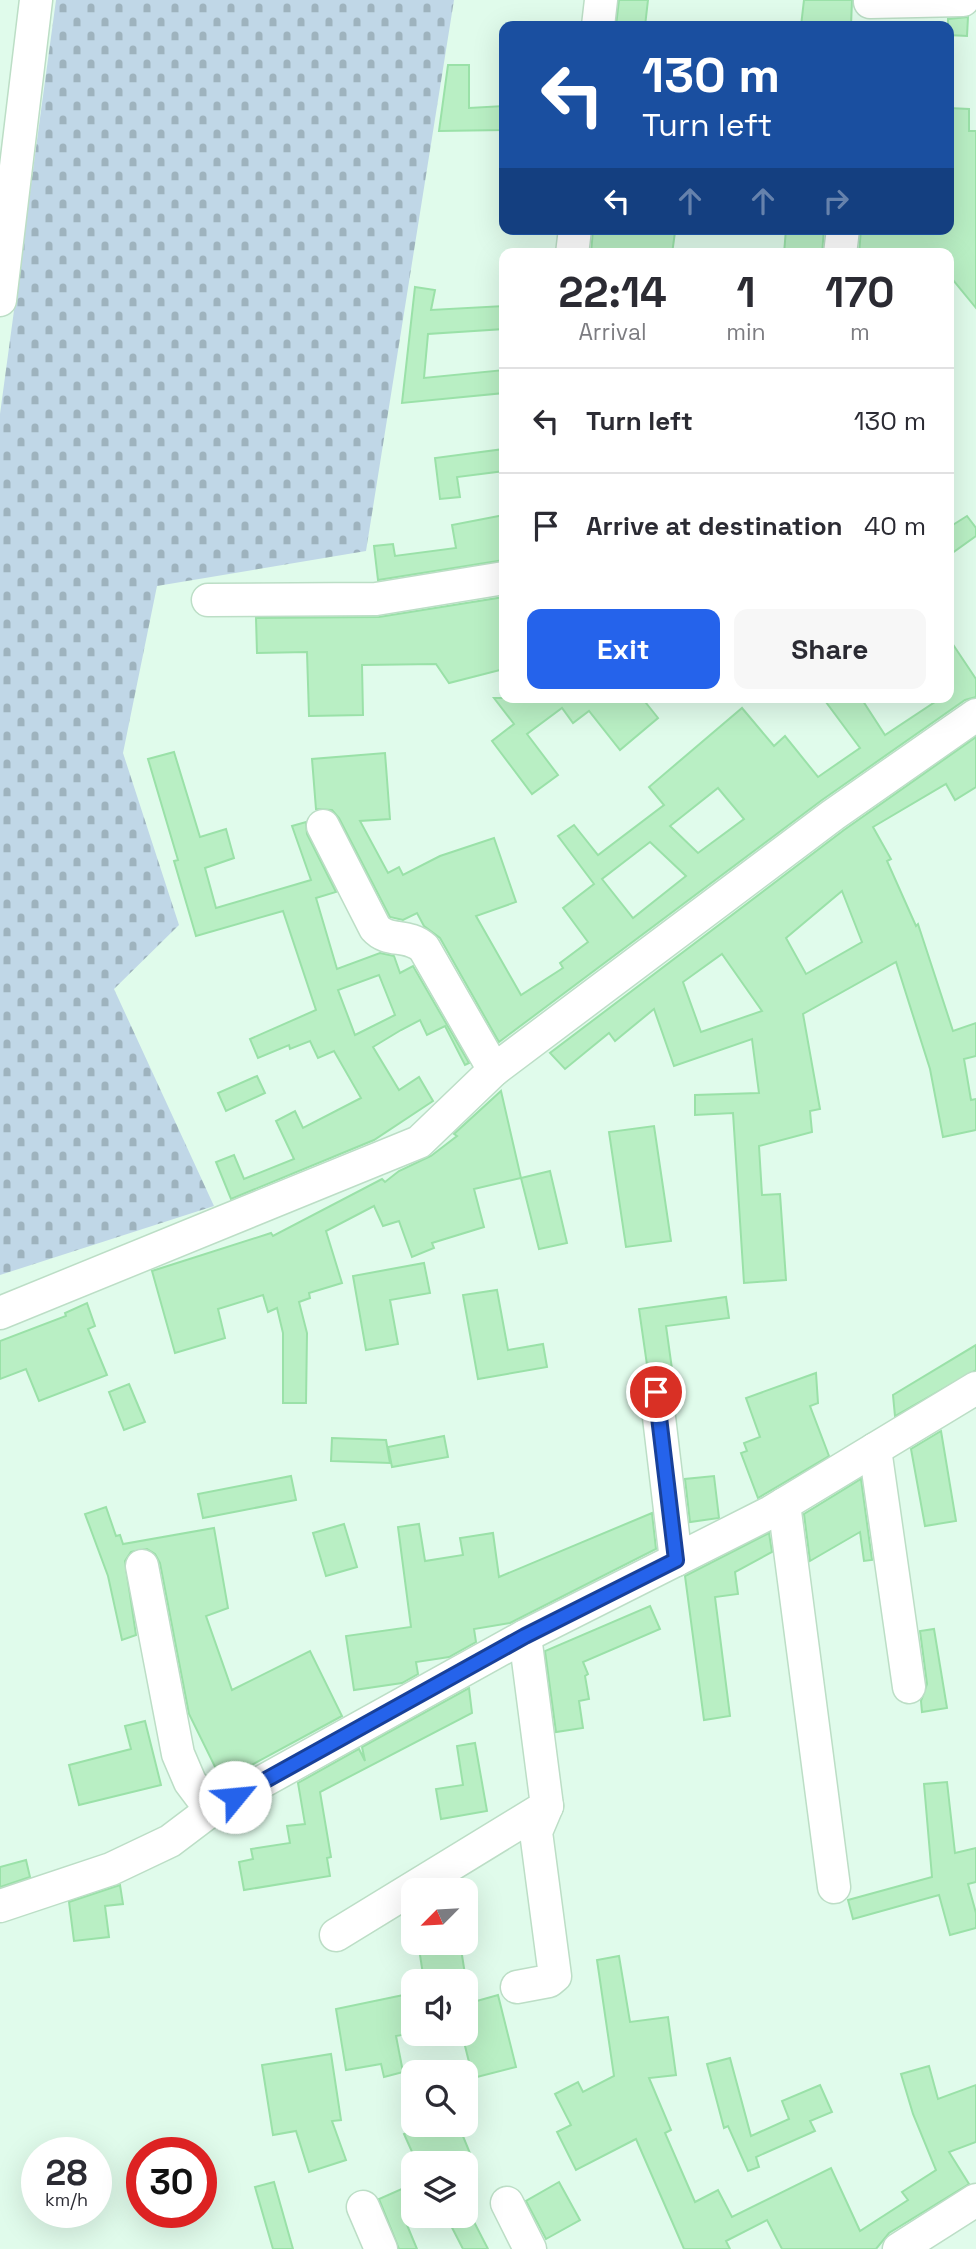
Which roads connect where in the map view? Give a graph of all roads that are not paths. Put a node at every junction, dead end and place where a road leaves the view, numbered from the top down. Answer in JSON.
{"nodes":[{"id":1,"x":36,"y":0,"type":"edge"},
{"id":2,"x":601,"y":0,"type":"edge"},
{"id":3,"x":963,"y":0,"type":"edge"},
{"id":4,"x":869,"y":9,"type":"edge"},
{"id":5,"x":599,"y":21,"type":"edge"},
{"id":6,"x":0,"y":300,"type":"edge"},
{"id":7,"x":499,"y":579,"type":"edge"},
{"id":8,"x":208,"y":600,"type":"dead end"},
{"id":9,"x":976,"y":715,"type":"edge"},
{"id":10,"x":323,"y":826,"type":"dead end"},
{"id":11,"x":494,"y":1070,"type":"junction"},
{"id":12,"x":0,"y":1313,"type":"edge"},
{"id":13,"x":976,"y":1388,"type":"edge"},
{"id":14,"x":656,"y":1392,"type":"dead end"},
{"id":15,"x":875,"y":1449,"type":"junction"},
{"id":16,"x":785,"y":1504,"type":"junction"},
{"id":17,"x":676,"y":1560,"type":"junction"},
{"id":18,"x":142,"y":1566,"type":"dead end"},
{"id":19,"x":525,"y":1636,"type":"junction"},
{"id":20,"x":909,"y":1687,"type":"dead end"},
{"id":21,"x":547,"y":1806,"type":"junction"},
{"id":22,"x":211,"y":1810,"type":"junction"},
{"id":23,"x":834,"y":1887,"type":"dead end"},
{"id":24,"x":0,"y":1906,"type":"edge"},
{"id":25,"x":336,"y":1935,"type":"dead end"},
{"id":26,"x":517,"y":1987,"type":"dead end"},
{"id":27,"x":976,"y":2200,"type":"edge"},
{"id":28,"x":507,"y":2203,"type":"dead end"},
{"id":29,"x":363,"y":2207,"type":"dead end"},
{"id":30,"x":381,"y":2249,"type":"edge"},
{"id":31,"x":530,"y":2249,"type":"edge"},
{"id":32,"x":899,"y":2249,"type":"edge"}],
"edges":[{"from":1,"to":6,"type":"street"},
{"from":2,"to":5,"type":"street"},
{"from":3,"to":4,"type":"street"},
{"from":7,"to":8,"type":"street"},
{"from":9,"to":11,"type":"street"},
{"from":10,"to":11,"type":"street"},
{"from":11,"to":12,"type":"street"},
{"from":13,"to":15,"type":"street"},
{"from":14,"to":17,"type":"street"},
{"from":15,"to":16,"type":"street"},
{"from":15,"to":20,"type":"street"},
{"from":16,"to":17,"type":"street"},
{"from":16,"to":23,"type":"street"},
{"from":17,"to":19,"type":"street"},
{"from":18,"to":22,"type":"street"},
{"from":19,"to":21,"type":"street"},
{"from":19,"to":22,"type":"street"},
{"from":21,"to":25,"type":"street"},
{"from":21,"to":26,"type":"street"},
{"from":22,"to":24,"type":"street"},
{"from":27,"to":32,"type":"street"},
{"from":28,"to":31,"type":"street"},
{"from":29,"to":30,"type":"street"}]}
